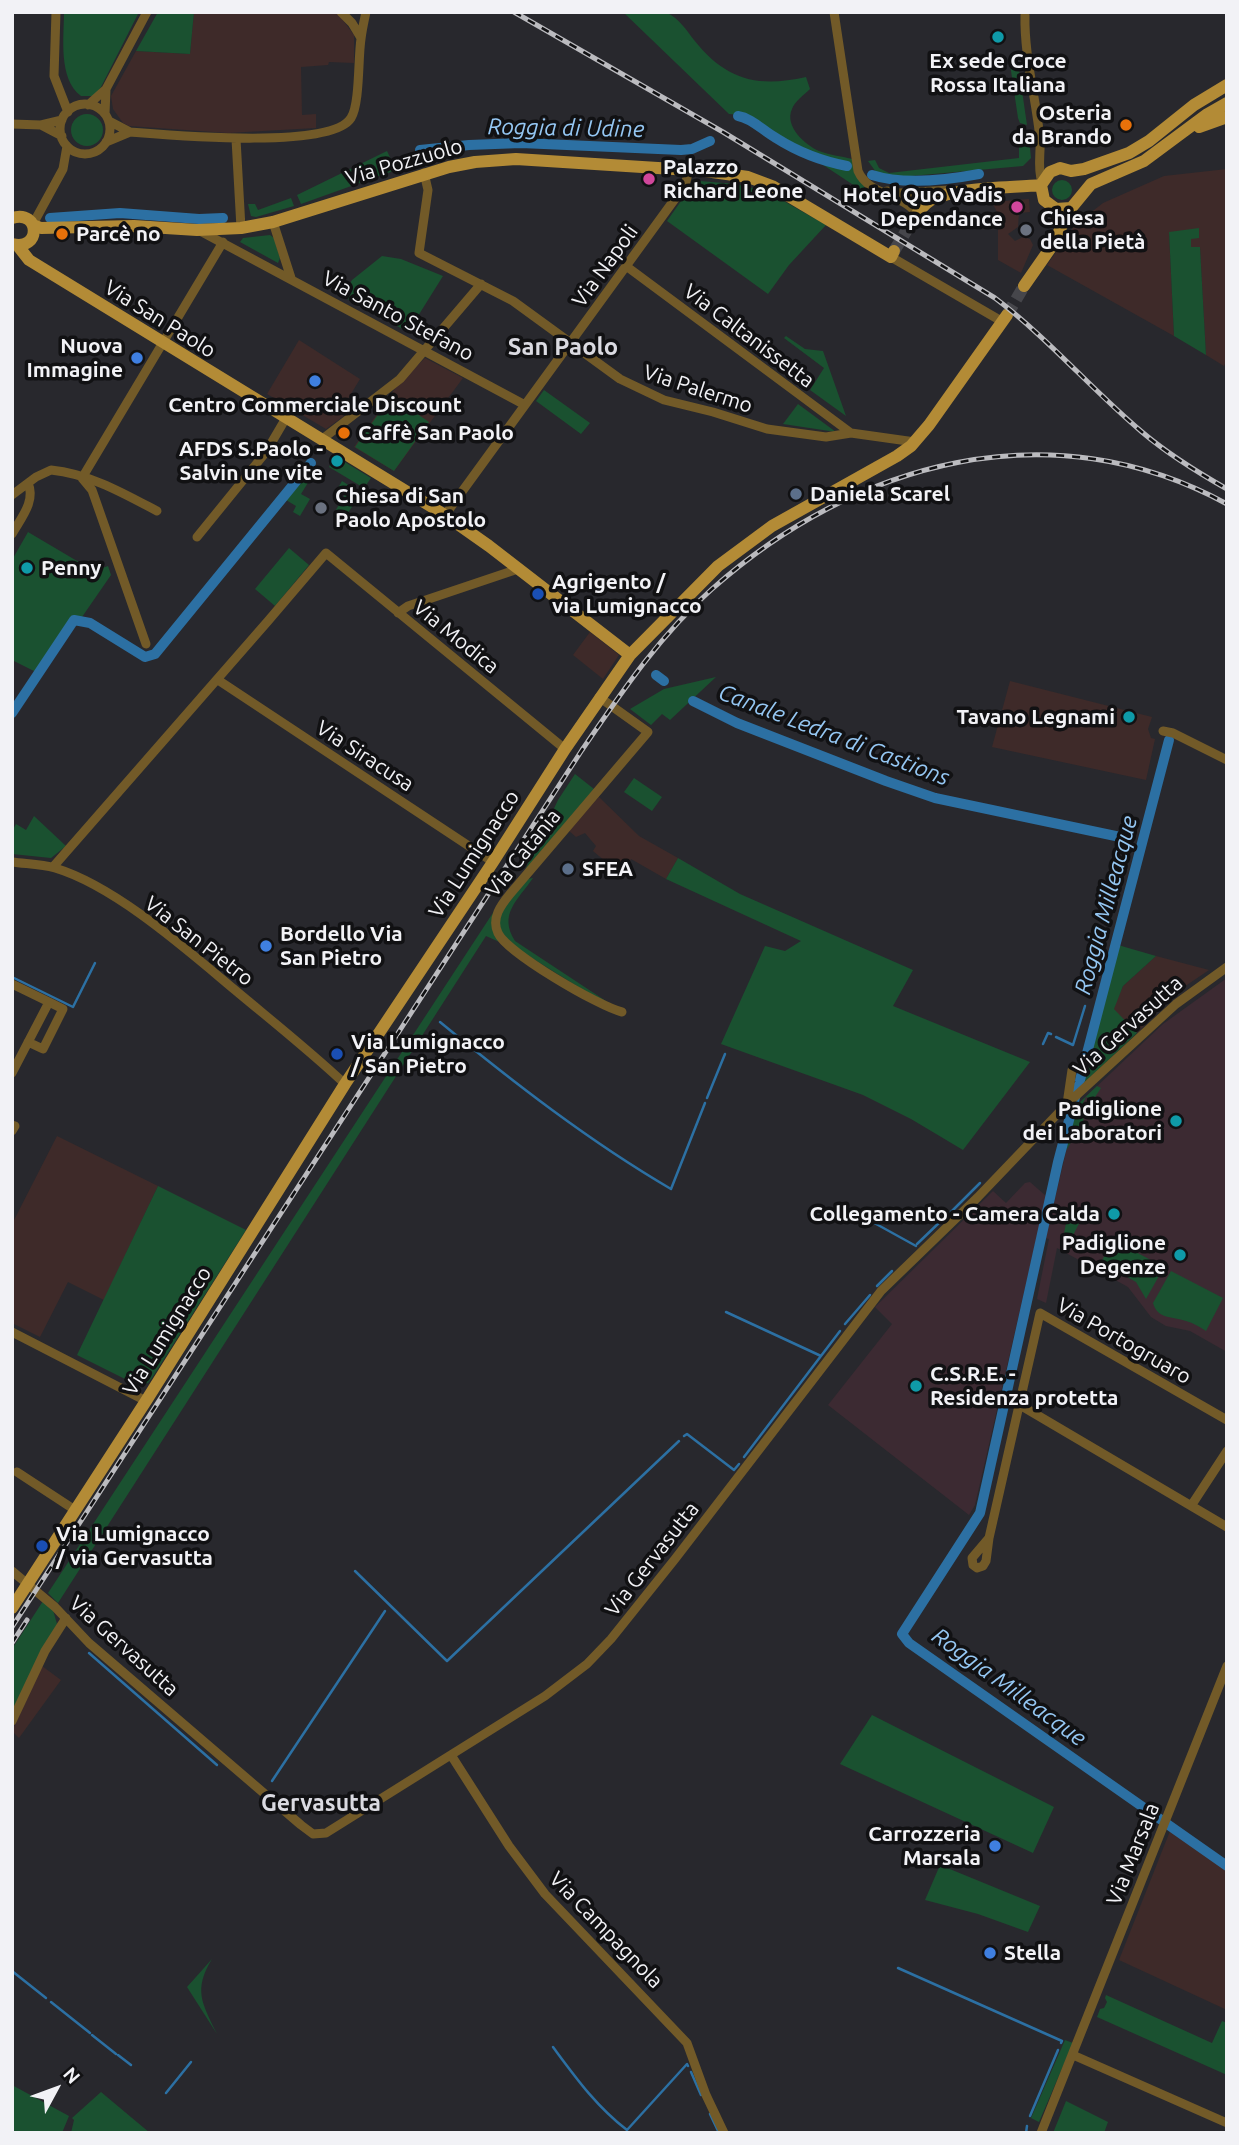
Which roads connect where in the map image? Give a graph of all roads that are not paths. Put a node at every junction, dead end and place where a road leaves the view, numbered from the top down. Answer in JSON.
{"nodes":[{"id":1,"x":56,"y":12,"type":"edge"},
{"id":2,"x":147,"y":12,"type":"edge"},
{"id":3,"x":341,"y":12,"type":"edge"},
{"id":4,"x":366,"y":12,"type":"edge"},
{"id":5,"x":834,"y":12,"type":"edge"},
{"id":6,"x":1024,"y":13,"type":"edge"},
{"id":7,"x":361,"y":38,"type":"junction"},
{"id":8,"x":1227,"y":85,"type":"edge"},
{"id":9,"x":106,"y":89,"type":"junction"},
{"id":10,"x":1227,"y":103,"type":"edge"},
{"id":11,"x":88,"y":104,"type":"junction"},
{"id":12,"x":71,"y":109,"type":"junction"},
{"id":13,"x":107,"y":117,"type":"junction"},
{"id":14,"x":1227,"y":117,"type":"edge"},
{"id":15,"x":62,"y":120,"type":"junction"},
{"id":16,"x":12,"y":124,"type":"edge"},
{"id":17,"x":41,"y":125,"type":"junction"},
{"id":18,"x":130,"y":132,"type":"junction"},
{"id":19,"x":62,"y":136,"type":"junction"},
{"id":20,"x":236,"y":139,"type":"junction"},
{"id":21,"x":106,"y":142,"type":"junction"},
{"id":22,"x":1168,"y":144,"type":"junction"},
{"id":23,"x":67,"y":146,"type":"junction"},
{"id":24,"x":83,"y":154,"type":"junction"},
{"id":25,"x":1041,"y":155,"type":"junction"},
{"id":26,"x":63,"y":169,"type":"junction"},
{"id":27,"x":689,"y":170,"type":"junction"},
{"id":28,"x":1054,"y":170,"type":"junction"},
{"id":29,"x":1071,"y":171,"type":"junction"},
{"id":30,"x":424,"y":173,"type":"junction"},
{"id":31,"x":1042,"y":183,"type":"junction"},
{"id":32,"x":875,"y":189,"type":"junction"},
{"id":33,"x":965,"y":192,"type":"junction"},
{"id":34,"x":1075,"y":203,"type":"junction"},
{"id":35,"x":915,"y":217,"type":"joint"},
{"id":36,"x":25,"y":221,"type":"edge"},
{"id":37,"x":273,"y":222,"type":"junction"},
{"id":38,"x":241,"y":228,"type":"junction"},
{"id":39,"x":197,"y":230,"type":"junction"},
{"id":40,"x":223,"y":243,"type":"junction"},
{"id":41,"x":15,"y":245,"type":"edge"},
{"id":42,"x":893,"y":254,"type":"joint"},
{"id":43,"x":626,"y":266,"type":"junction"},
{"id":44,"x":291,"y":278,"type":"junction"},
{"id":45,"x":481,"y":284,"type":"junction"},
{"id":46,"x":1024,"y":286,"type":"tunnel mouth"},
{"id":47,"x":1005,"y":318,"type":"joint"},
{"id":48,"x":162,"y":343,"type":"junction"},
{"id":49,"x":570,"y":343,"type":"junction"},
{"id":50,"x":425,"y":351,"type":"junction"},
{"id":51,"x":525,"y":405,"type":"junction"},
{"id":52,"x":286,"y":418,"type":"junction"},
{"id":53,"x":851,"y":433,"type":"junction"},
{"id":54,"x":321,"y":440,"type":"junction"},
{"id":55,"x":915,"y":442,"type":"junction"},
{"id":56,"x":82,"y":478,"type":"junction"},
{"id":57,"x":28,"y":483,"type":"junction"},
{"id":58,"x":12,"y":495,"type":"edge"},
{"id":59,"x":157,"y":511,"type":"dead end"},
{"id":60,"x":445,"y":515,"type":"junction"},
{"id":61,"x":12,"y":534,"type":"edge"},
{"id":62,"x":197,"y":537,"type":"dead end"},
{"id":63,"x":518,"y":569,"type":"junction"},
{"id":64,"x":398,"y":613,"type":"junction"},
{"id":65,"x":146,"y":644,"type":"dead end"},
{"id":66,"x":630,"y":655,"type":"junction"},
{"id":67,"x":218,"y":680,"type":"junction"},
{"id":68,"x":599,"y":697,"type":"junction"},
{"id":69,"x":1163,"y":731,"type":"dead end"},
{"id":70,"x":565,"y":749,"type":"junction"},
{"id":71,"x":1227,"y":760,"type":"edge"},
{"id":72,"x":12,"y":862,"type":"edge"},
{"id":73,"x":493,"y":862,"type":"junction"},
{"id":74,"x":53,"y":867,"type":"junction"},
{"id":75,"x":1227,"y":967,"type":"edge"},
{"id":76,"x":12,"y":984,"type":"edge"},
{"id":77,"x":49,"y":1002,"type":"junction"},
{"id":78,"x":622,"y":1012,"type":"dead end"},
{"id":79,"x":29,"y":1042,"type":"junction"},
{"id":80,"x":1072,"y":1070,"type":"dead end"},
{"id":81,"x":12,"y":1073,"type":"edge"},
{"id":82,"x":345,"y":1084,"type":"junction"},
{"id":83,"x":1069,"y":1102,"type":"junction"},
{"id":84,"x":12,"y":1125,"type":"edge"},
{"id":85,"x":12,"y":1131,"type":"edge"},
{"id":86,"x":12,"y":1332,"type":"edge"},
{"id":87,"x":146,"y":1401,"type":"junction"},
{"id":88,"x":1020,"y":1405,"type":"junction"},
{"id":89,"x":1227,"y":1420,"type":"edge"},
{"id":90,"x":1227,"y":1451,"type":"edge"},
{"id":91,"x":17,"y":1472,"type":"dead end"},
{"id":92,"x":1191,"y":1506,"type":"junction"},
{"id":93,"x":75,"y":1510,"type":"junction"},
{"id":94,"x":1227,"y":1527,"type":"edge"},
{"id":95,"x":989,"y":1538,"type":"dead end"},
{"id":96,"x":12,"y":1571,"type":"edge"},
{"id":97,"x":29,"y":1583,"type":"junction"},
{"id":98,"x":12,"y":1608,"type":"edge"},
{"id":99,"x":66,"y":1618,"type":"junction"},
{"id":100,"x":1227,"y":1666,"type":"edge"},
{"id":101,"x":12,"y":1721,"type":"edge"},
{"id":102,"x":451,"y":1755,"type":"junction"},
{"id":103,"x":1073,"y":2055,"type":"junction"},
{"id":104,"x":1227,"y":2123,"type":"edge"},
{"id":105,"x":724,"y":2133,"type":"edge"},
{"id":106,"x":1041,"y":2133,"type":"edge"}],
"edges":[{"from":1,"to":12,"type":"street"},
{"from":2,"to":9,"type":"street"},
{"from":3,"to":7,"type":"street"},
{"from":4,"to":7,"type":"street"},
{"from":5,"to":32,"type":"street"},
{"from":6,"to":25,"type":"street"},
{"from":7,"to":20,"type":"street"},
{"from":8,"to":29,"type":"main road"},
{"from":9,"to":11,"type":"street"},
{"from":9,"to":13,"type":"street"},
{"from":10,"to":22,"type":"main road"},
{"from":11,"to":12,"type":"street"},
{"from":11,"to":13,"type":"street"},
{"from":12,"to":15,"type":"street"},
{"from":13,"to":18,"type":"street"},
{"from":13,"to":21,"type":"street"},
{"from":14,"to":22,"type":"main road"},
{"from":15,"to":17,"type":"street"},
{"from":15,"to":19,"type":"street"},
{"from":16,"to":17,"type":"street"},
{"from":17,"to":19,"type":"street"},
{"from":18,"to":20,"type":"street"},
{"from":18,"to":21,"type":"street"},
{"from":19,"to":23,"type":"street"},
{"from":20,"to":38,"type":"street"},
{"from":21,"to":24,"type":"street"},
{"from":22,"to":34,"type":"main road"},
{"from":23,"to":24,"type":"street"},
{"from":23,"to":26,"type":"street"},
{"from":24,"to":26,"type":"street"},
{"from":25,"to":28,"type":"street"},
{"from":25,"to":31,"type":"street"},
{"from":26,"to":36,"type":"street"},
{"from":27,"to":30,"type":"main road","name":"Via Pozzuolo"},
{"from":27,"to":42,"type":"main road","name":"Via Pozzuolo"},
{"from":27,"to":43,"type":"street","name":"Via Napoli"},
{"from":28,"to":29,"type":"main road"},
{"from":28,"to":31,"type":"main road"},
{"from":29,"to":34,"type":"main road"},
{"from":30,"to":37,"type":"main road","name":"Via Pozzuolo"},
{"from":30,"to":45,"type":"street","name":"Via Palermo"},
{"from":31,"to":33,"type":"main road"},
{"from":31,"to":34,"type":"main road"},
{"from":32,"to":33,"type":"street"},
{"from":32,"to":35,"type":"street"},
{"from":33,"to":35,"type":"main road"},
{"from":34,"to":46,"type":"main road"},
{"from":36,"to":39,"type":"main road","name":"Via Pozzuolo"},
{"from":36,"to":41,"type":"main road"},
{"from":37,"to":38,"type":"main road","name":"Via Pozzuolo"},
{"from":37,"to":44,"type":"street","name":"Via Santo Stefano"},
{"from":38,"to":39,"type":"main road","name":"Via Pozzuolo"},
{"from":39,"to":40,"type":"street","name":"Via Santo Stefano"},
{"from":40,"to":44,"type":"street","name":"Via Santo Stefano"},
{"from":40,"to":48,"type":"street"},
{"from":41,"to":48,"type":"main road","name":"Via San Paolo"},
{"from":42,"to":47,"type":"street","name":"Via Pozzuolo"},
{"from":43,"to":49,"type":"street","name":"Via Napoli"},
{"from":43,"to":53,"type":"street","name":"Via Caltanissetta"},
{"from":44,"to":50,"type":"street","name":"Via Santo Stefano"},
{"from":45,"to":49,"type":"street","name":"Via Palermo"},
{"from":45,"to":50,"type":"street"},
{"from":47,"to":55,"type":"main road","name":"Via Lumignacco"},
{"from":48,"to":52,"type":"main road","name":"Via San Paolo"},
{"from":48,"to":56,"type":"street"},
{"from":49,"to":51,"type":"street","name":"Via Napoli"},
{"from":49,"to":53,"type":"street","name":"Via Palermo"},
{"from":50,"to":51,"type":"street","name":"Via Santo Stefano"},
{"from":50,"to":54,"type":"street"},
{"from":51,"to":60,"type":"street","name":"Via Napoli"},
{"from":52,"to":54,"type":"main road","name":"Via San Paolo"},
{"from":52,"to":62,"type":"street"},
{"from":53,"to":55,"type":"street","name":"Via Palermo"},
{"from":54,"to":60,"type":"main road","name":"Via San Paolo"},
{"from":55,"to":66,"type":"main road","name":"Via Lumignacco"},
{"from":56,"to":57,"type":"street"},
{"from":56,"to":59,"type":"street"},
{"from":56,"to":65,"type":"street"},
{"from":57,"to":58,"type":"street"},
{"from":57,"to":61,"type":"street"},
{"from":60,"to":63,"type":"main road","name":"Via San Paolo"},
{"from":63,"to":64,"type":"street"},
{"from":63,"to":66,"type":"main road","name":"Via San Paolo"},
{"from":64,"to":67,"type":"street","name":"Via Modica"},
{"from":64,"to":70,"type":"street","name":"Via Modica"},
{"from":66,"to":68,"type":"main road","name":"Via Lumignacco"},
{"from":67,"to":73,"type":"street","name":"Via Siracusa"},
{"from":67,"to":74,"type":"street"},
{"from":68,"to":70,"type":"main road","name":"Via Lumignacco"},
{"from":68,"to":78,"type":"street","name":"Via Catania"},
{"from":69,"to":71,"type":"street"},
{"from":70,"to":73,"type":"main road","name":"Via Lumignacco"},
{"from":72,"to":74,"type":"street","name":"Via San Pietro"},
{"from":73,"to":82,"type":"main road","name":"Via Lumignacco"},
{"from":74,"to":82,"type":"street","name":"Via San Pietro"},
{"from":75,"to":83,"type":"street","name":"Via Gervasutta"},
{"from":76,"to":77,"type":"street"},
{"from":77,"to":79,"type":"street"},
{"from":77,"to":79,"type":"street"},
{"from":79,"to":81,"type":"street"},
{"from":80,"to":83,"type":"street"},
{"from":82,"to":87,"type":"main road","name":"Via Lumignacco"},
{"from":83,"to":102,"type":"street","name":"Via Gervasutta"},
{"from":84,"to":85,"type":"street"},
{"from":86,"to":87,"type":"street"},
{"from":87,"to":93,"type":"main road","name":"Via Lumignacco"},
{"from":88,"to":89,"type":"street","name":"Via Portogruaro"},
{"from":88,"to":92,"type":"street"},
{"from":88,"to":95,"type":"street"},
{"from":90,"to":92,"type":"street"},
{"from":91,"to":93,"type":"street"},
{"from":92,"to":94,"type":"street"},
{"from":93,"to":97,"type":"main road","name":"Via Lumignacco"},
{"from":96,"to":97,"type":"street"},
{"from":97,"to":98,"type":"main road","name":"Via Lumignacco"},
{"from":97,"to":99,"type":"street","name":"Via Gervasutta"},
{"from":99,"to":101,"type":"street"},
{"from":99,"to":102,"type":"street","name":"Via Gervasutta"},
{"from":100,"to":103,"type":"street","name":"Via Marsala"},
{"from":102,"to":105,"type":"street","name":"Via Campagnola"},
{"from":103,"to":104,"type":"street"},
{"from":103,"to":106,"type":"street","name":"Via Marsala"}]}
